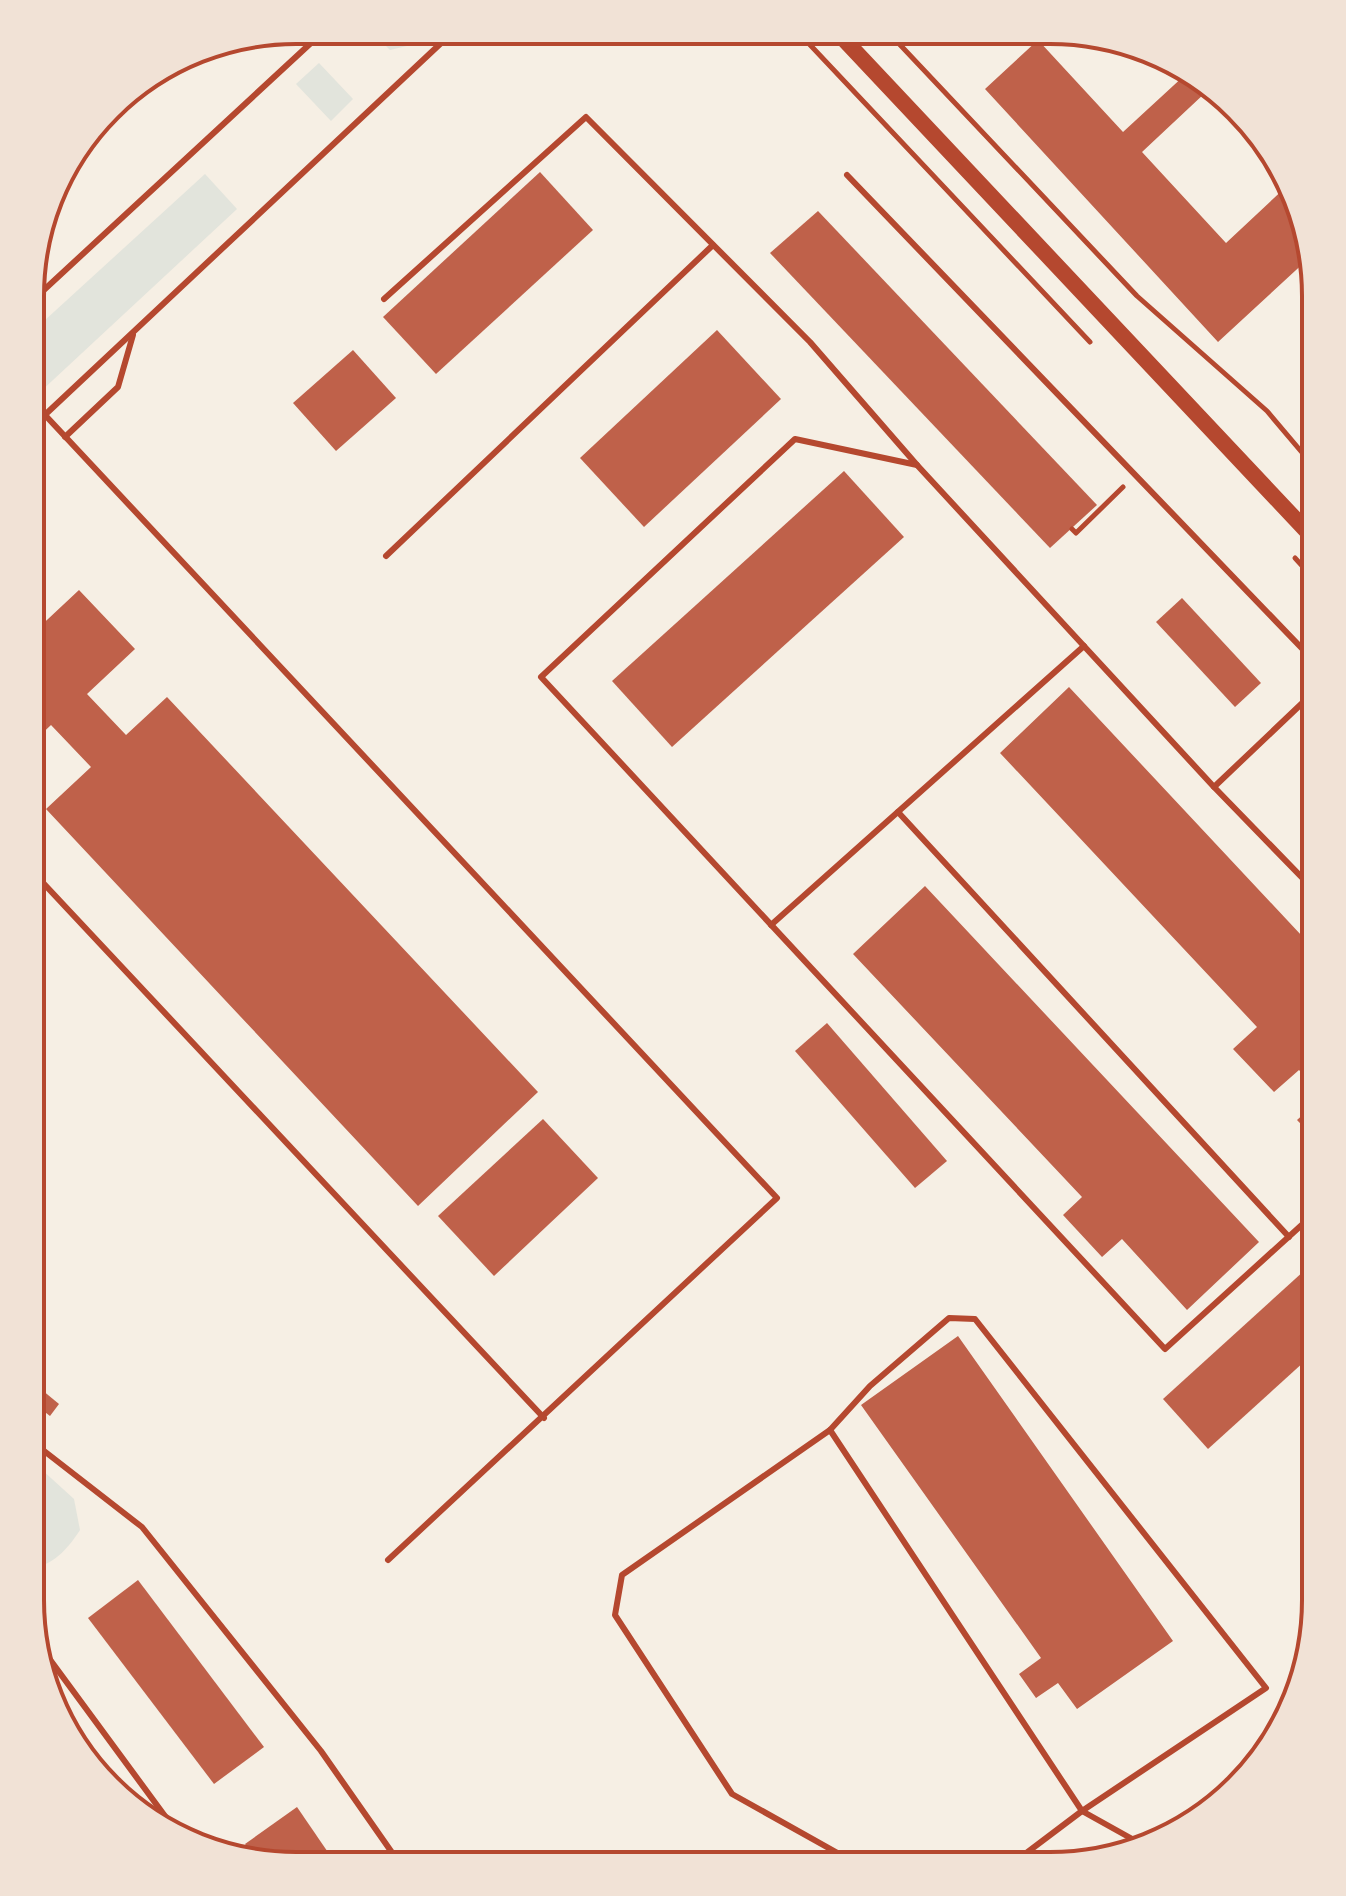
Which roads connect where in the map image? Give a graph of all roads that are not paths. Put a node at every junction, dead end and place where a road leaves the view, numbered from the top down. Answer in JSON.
{"nodes":[{"id":1,"x":310,"y":44,"type":"edge"},
{"id":2,"x":440,"y":44,"type":"edge"},
{"id":3,"x":848,"y":44,"type":"edge"},
{"id":4,"x":847,"y":175,"type":"dead end"},
{"id":5,"x":713,"y":245,"type":"junction"},
{"id":6,"x":44,"y":290,"type":"edge"},
{"id":7,"x":384,"y":299,"type":"dead end"},
{"id":8,"x":134,"y":332,"type":"junction"},
{"id":9,"x":45,"y":415,"type":"joint"},
{"id":10,"x":65,"y":437,"type":"junction"},
{"id":11,"x":917,"y":465,"type":"junction"},
{"id":12,"x":1302,"y":526,"type":"edge"},
{"id":13,"x":386,"y":556,"type":"dead end"},
{"id":14,"x":1084,"y":646,"type":"junction"},
{"id":15,"x":1302,"y":648,"type":"edge"},
{"id":16,"x":1302,"y":704,"type":"edge"},
{"id":17,"x":1214,"y":787,"type":"junction"},
{"id":18,"x":898,"y":812,"type":"junction"},
{"id":19,"x":1302,"y":877,"type":"edge"},
{"id":20,"x":44,"y":884,"type":"edge"},
{"id":21,"x":771,"y":925,"type":"junction"},
{"id":22,"x":1301,"y":1227,"type":"edge"},
{"id":23,"x":1289,"y":1237,"type":"junction"},
{"id":24,"x":544,"y":1418,"type":"junction"},
{"id":25,"x":830,"y":1430,"type":"junction"},
{"id":26,"x":44,"y":1451,"type":"edge"},
{"id":27,"x":388,"y":1560,"type":"dead end"},
{"id":28,"x":52,"y":1663,"type":"edge"},
{"id":29,"x":1082,"y":1811,"type":"junction"},
{"id":30,"x":163,"y":1814,"type":"edge"},
{"id":31,"x":1131,"y":1838,"type":"edge"},
{"id":32,"x":392,"y":1852,"type":"edge"},
{"id":33,"x":836,"y":1852,"type":"edge"},
{"id":34,"x":1028,"y":1852,"type":"edge"}],
"edges":[{"from":1,"to":6,"type":"lane"},
{"from":2,"to":8,"type":"lane"},
{"from":3,"to":12,"type":"main road"},
{"from":4,"to":15,"type":"lane"},
{"from":5,"to":7,"type":"lane"},
{"from":5,"to":11,"type":"lane"},
{"from":5,"to":13,"type":"lane"},
{"from":8,"to":9,"type":"lane"},
{"from":8,"to":10,"type":"lane"},
{"from":9,"to":10,"type":"lane"},
{"from":10,"to":24,"type":"lane"},
{"from":11,"to":14,"type":"lane"},
{"from":11,"to":21,"type":"lane"},
{"from":14,"to":17,"type":"lane"},
{"from":14,"to":18,"type":"lane"},
{"from":16,"to":17,"type":"lane"},
{"from":17,"to":19,"type":"lane"},
{"from":18,"to":21,"type":"lane"},
{"from":18,"to":23,"type":"lane"},
{"from":20,"to":24,"type":"lane"},
{"from":21,"to":23,"type":"lane"},
{"from":22,"to":23,"type":"lane"},
{"from":24,"to":27,"type":"lane"},
{"from":25,"to":29,"type":"lane"},
{"from":25,"to":29,"type":"lane"},
{"from":25,"to":33,"type":"lane"},
{"from":26,"to":32,"type":"lane"},
{"from":28,"to":30,"type":"lane"},
{"from":29,"to":31,"type":"lane"},
{"from":29,"to":34,"type":"lane"}]}
